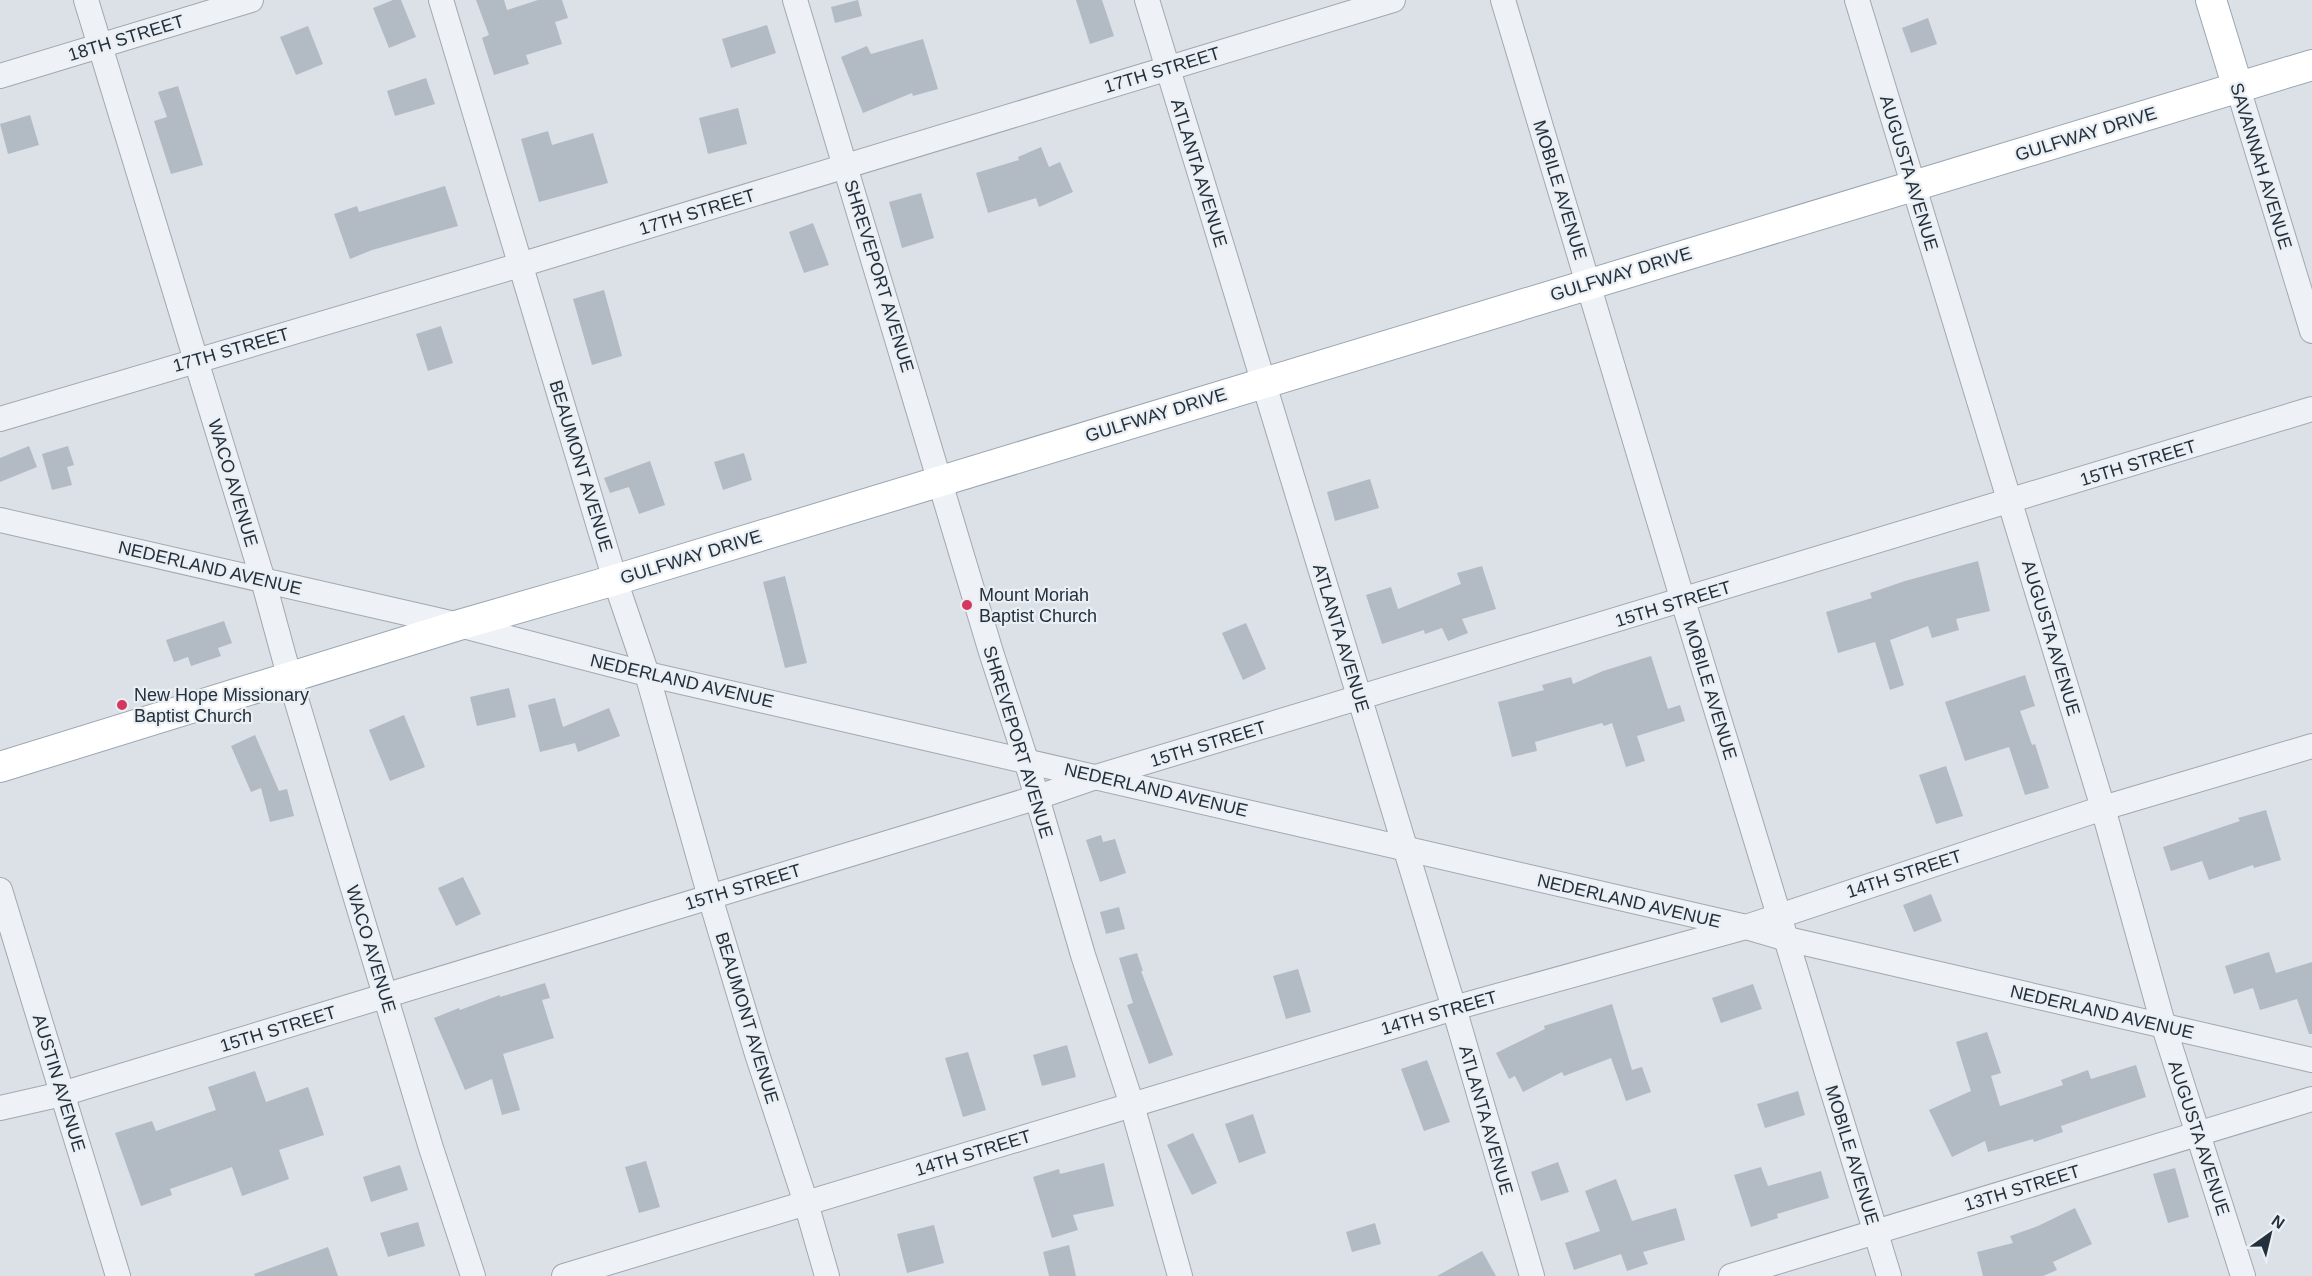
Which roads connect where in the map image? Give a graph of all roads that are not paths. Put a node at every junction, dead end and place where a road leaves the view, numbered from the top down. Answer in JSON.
{"nodes":[{"id":1,"x":86,"y":0,"type":"edge"},
{"id":2,"x":251,"y":0,"type":"edge"},
{"id":3,"x":441,"y":0,"type":"edge"},
{"id":4,"x":795,"y":0,"type":"edge"},
{"id":5,"x":1147,"y":0,"type":"edge"},
{"id":6,"x":1393,"y":0,"type":"edge"},
{"id":7,"x":1503,"y":0,"type":"edge"},
{"id":8,"x":1857,"y":0,"type":"edge"},
{"id":9,"x":2211,"y":0,"type":"edge"},
{"id":10,"x":100,"y":46,"type":"junction"},
{"id":11,"x":2312,"y":65,"type":"edge"},
{"id":12,"x":1168,"y":69,"type":"junction"},
{"id":13,"x":0,"y":76,"type":"edge"},
{"id":14,"x":2238,"y":88,"type":"junction"},
{"id":15,"x":846,"y":167,"type":"junction"},
{"id":16,"x":1912,"y":186,"type":"junction"},
{"id":17,"x":520,"y":266,"type":"junction"},
{"id":18,"x":1588,"y":284,"type":"junction"},
{"id":19,"x":2312,"y":331,"type":"edge"},
{"id":20,"x":195,"y":361,"type":"junction"},
{"id":21,"x":1263,"y":383,"type":"junction"},
{"id":22,"x":2312,"y":410,"type":"edge"},
{"id":23,"x":0,"y":419,"type":"edge"},
{"id":24,"x":941,"y":481,"type":"junction"},
{"id":25,"x":2008,"y":502,"type":"junction"},
{"id":26,"x":0,"y":520,"type":"edge"},
{"id":27,"x":263,"y":580,"type":"junction"},
{"id":28,"x":615,"y":580,"type":"junction"},
{"id":29,"x":1683,"y":601,"type":"junction"},
{"id":30,"x":459,"y":625,"type":"junction"},
{"id":31,"x":647,"y":674,"type":"junction"},
{"id":32,"x":290,"y":679,"type":"junction"},
{"id":33,"x":1360,"y":699,"type":"junction"},
{"id":34,"x":2312,"y":746,"type":"edge"},
{"id":35,"x":1026,"y":760,"type":"junction"},
{"id":36,"x":0,"y":768,"type":"edge"},
{"id":37,"x":1096,"y":777,"type":"junction"},
{"id":38,"x":1035,"y":798,"type":"junction"},
{"id":39,"x":2103,"y":808,"type":"junction"},
{"id":40,"x":1404,"y":849,"type":"junction"},
{"id":41,"x":0,"y":890,"type":"edge"},
{"id":42,"x":710,"y":897,"type":"junction"},
{"id":43,"x":1779,"y":915,"type":"junction"},
{"id":44,"x":1746,"y":927,"type":"junction"},
{"id":45,"x":1787,"y":939,"type":"junction"},
{"id":46,"x":386,"y":996,"type":"junction"},
{"id":47,"x":1454,"y":1008,"type":"junction"},
{"id":48,"x":2164,"y":1027,"type":"junction"},
{"id":49,"x":2312,"y":1060,"type":"edge"},
{"id":50,"x":62,"y":1094,"type":"junction"},
{"id":51,"x":2312,"y":1099,"type":"edge"},
{"id":52,"x":1132,"y":1106,"type":"junction"},
{"id":53,"x":0,"y":1108,"type":"edge"},
{"id":54,"x":2199,"y":1134,"type":"junction"},
{"id":55,"x":806,"y":1203,"type":"junction"},
{"id":56,"x":1876,"y":1233,"type":"junction"},
{"id":57,"x":118,"y":1276,"type":"edge"},
{"id":58,"x":473,"y":1276,"type":"edge"},
{"id":59,"x":564,"y":1276,"type":"edge"},
{"id":60,"x":827,"y":1276,"type":"edge"},
{"id":61,"x":1180,"y":1276,"type":"edge"},
{"id":62,"x":1532,"y":1276,"type":"edge"},
{"id":63,"x":1731,"y":1276,"type":"edge"},
{"id":64,"x":1889,"y":1276,"type":"edge"},
{"id":65,"x":2243,"y":1276,"type":"edge"}],
"edges":[{"from":1,"to":10,"type":"street","name":"WACO AVENUE"},
{"from":2,"to":10,"type":"street","name":"18TH STREET"},
{"from":3,"to":17,"type":"street","name":"BEAUMONT AVENUE"},
{"from":4,"to":15,"type":"street","name":"SHREVEPORT AVENUE"},
{"from":5,"to":12,"type":"street","name":"ATLANTA AVENUE"},
{"from":6,"to":12,"type":"street","name":"17TH STREET"},
{"from":7,"to":18,"type":"street","name":"MOBILE AVENUE"},
{"from":8,"to":16,"type":"street","name":"AUGUSTA AVENUE"},
{"from":9,"to":14,"type":"main road","name":"SAVANNAH AVENUE"},
{"from":10,"to":13,"type":"street","name":"18TH STREET"},
{"from":10,"to":20,"type":"street","name":"WACO AVENUE"},
{"from":11,"to":14,"type":"main road","name":"GULFWAY DRIVE"},
{"from":12,"to":15,"type":"street","name":"17TH STREET"},
{"from":12,"to":21,"type":"street","name":"ATLANTA AVENUE"},
{"from":14,"to":16,"type":"main road","name":"GULFWAY DRIVE"},
{"from":14,"to":19,"type":"street","name":"SAVANNAH AVENUE"},
{"from":15,"to":17,"type":"street","name":"17TH STREET"},
{"from":15,"to":24,"type":"street","name":"SHREVEPORT AVENUE"},
{"from":16,"to":18,"type":"main road","name":"GULFWAY DRIVE"},
{"from":16,"to":25,"type":"street","name":"AUGUSTA AVENUE"},
{"from":17,"to":20,"type":"street","name":"17TH STREET"},
{"from":17,"to":28,"type":"street","name":"BEAUMONT AVENUE"},
{"from":18,"to":21,"type":"main road","name":"GULFWAY DRIVE"},
{"from":18,"to":29,"type":"street","name":"MOBILE AVENUE"},
{"from":20,"to":23,"type":"street","name":"17TH STREET"},
{"from":20,"to":27,"type":"street","name":"WACO AVENUE"},
{"from":21,"to":24,"type":"main road","name":"GULFWAY DRIVE"},
{"from":21,"to":33,"type":"street","name":"ATLANTA AVENUE"},
{"from":22,"to":25,"type":"street","name":"15TH STREET"},
{"from":24,"to":28,"type":"main road","name":"GULFWAY DRIVE"},
{"from":24,"to":35,"type":"street","name":"SHREVEPORT AVENUE"},
{"from":25,"to":29,"type":"street","name":"15TH STREET"},
{"from":25,"to":39,"type":"street","name":"AUGUSTA AVENUE"},
{"from":26,"to":27,"type":"street","name":"NEDERLAND AVENUE"},
{"from":27,"to":30,"type":"street","name":"NEDERLAND AVENUE"},
{"from":27,"to":32,"type":"street","name":"WACO AVENUE"},
{"from":28,"to":30,"type":"main road","name":"GULFWAY DRIVE"},
{"from":28,"to":31,"type":"street","name":"BEAUMONT AVENUE"},
{"from":29,"to":33,"type":"street","name":"15TH STREET"},
{"from":29,"to":43,"type":"street","name":"MOBILE AVENUE"},
{"from":30,"to":31,"type":"street","name":"NEDERLAND AVENUE"},
{"from":30,"to":32,"type":"main road","name":"GULFWAY DRIVE"},
{"from":31,"to":35,"type":"street","name":"NEDERLAND AVENUE"},
{"from":31,"to":42,"type":"street","name":"BEAUMONT AVENUE"},
{"from":32,"to":36,"type":"main road","name":"GULFWAY DRIVE"},
{"from":32,"to":46,"type":"street","name":"WACO AVENUE"},
{"from":33,"to":37,"type":"street","name":"15TH STREET"},
{"from":33,"to":40,"type":"street","name":"ATLANTA AVENUE"},
{"from":34,"to":39,"type":"street","name":"14TH STREET"},
{"from":35,"to":37,"type":"street","name":"NEDERLAND AVENUE"},
{"from":35,"to":38,"type":"street","name":"SHREVEPORT AVENUE"},
{"from":37,"to":38,"type":"street","name":"15TH STREET"},
{"from":37,"to":40,"type":"street","name":"NEDERLAND AVENUE"},
{"from":38,"to":42,"type":"street","name":"15TH STREET"},
{"from":38,"to":52,"type":"street","name":"SHREVEPORT AVENUE"},
{"from":39,"to":43,"type":"street","name":"14TH STREET"},
{"from":39,"to":48,"type":"street","name":"AUGUSTA AVENUE"},
{"from":40,"to":44,"type":"street","name":"NEDERLAND AVENUE"},
{"from":40,"to":47,"type":"street","name":"ATLANTA AVENUE"},
{"from":41,"to":50,"type":"street","name":"AUSTIN AVENUE"},
{"from":42,"to":46,"type":"street","name":"15TH STREET"},
{"from":42,"to":55,"type":"street","name":"BEAUMONT AVENUE"},
{"from":43,"to":44,"type":"street","name":"14TH STREET"},
{"from":43,"to":45,"type":"street","name":"MOBILE AVENUE"},
{"from":44,"to":45,"type":"street","name":"NEDERLAND AVENUE"},
{"from":44,"to":47,"type":"street","name":"14TH STREET"},
{"from":45,"to":48,"type":"street","name":"NEDERLAND AVENUE"},
{"from":45,"to":56,"type":"street","name":"MOBILE AVENUE"},
{"from":46,"to":50,"type":"street","name":"15TH STREET"},
{"from":46,"to":58,"type":"street","name":"WACO AVENUE"},
{"from":47,"to":52,"type":"street","name":"14TH STREET"},
{"from":47,"to":62,"type":"street","name":"ATLANTA AVENUE"},
{"from":48,"to":49,"type":"street","name":"NEDERLAND AVENUE"},
{"from":48,"to":54,"type":"street","name":"AUGUSTA AVENUE"},
{"from":50,"to":53,"type":"street","name":"15TH STREET"},
{"from":50,"to":57,"type":"street","name":"AUSTIN AVENUE"},
{"from":51,"to":54,"type":"street","name":"13TH STREET"},
{"from":52,"to":55,"type":"street","name":"14TH STREET"},
{"from":52,"to":61,"type":"street","name":"SHREVEPORT AVENUE"},
{"from":54,"to":56,"type":"street","name":"13TH STREET"},
{"from":54,"to":65,"type":"street","name":"AUGUSTA AVENUE"},
{"from":55,"to":59,"type":"street","name":"14TH STREET"},
{"from":55,"to":60,"type":"street","name":"BEAUMONT AVENUE"},
{"from":56,"to":63,"type":"street","name":"13TH STREET"},
{"from":56,"to":64,"type":"street","name":"MOBILE AVENUE"}]}
